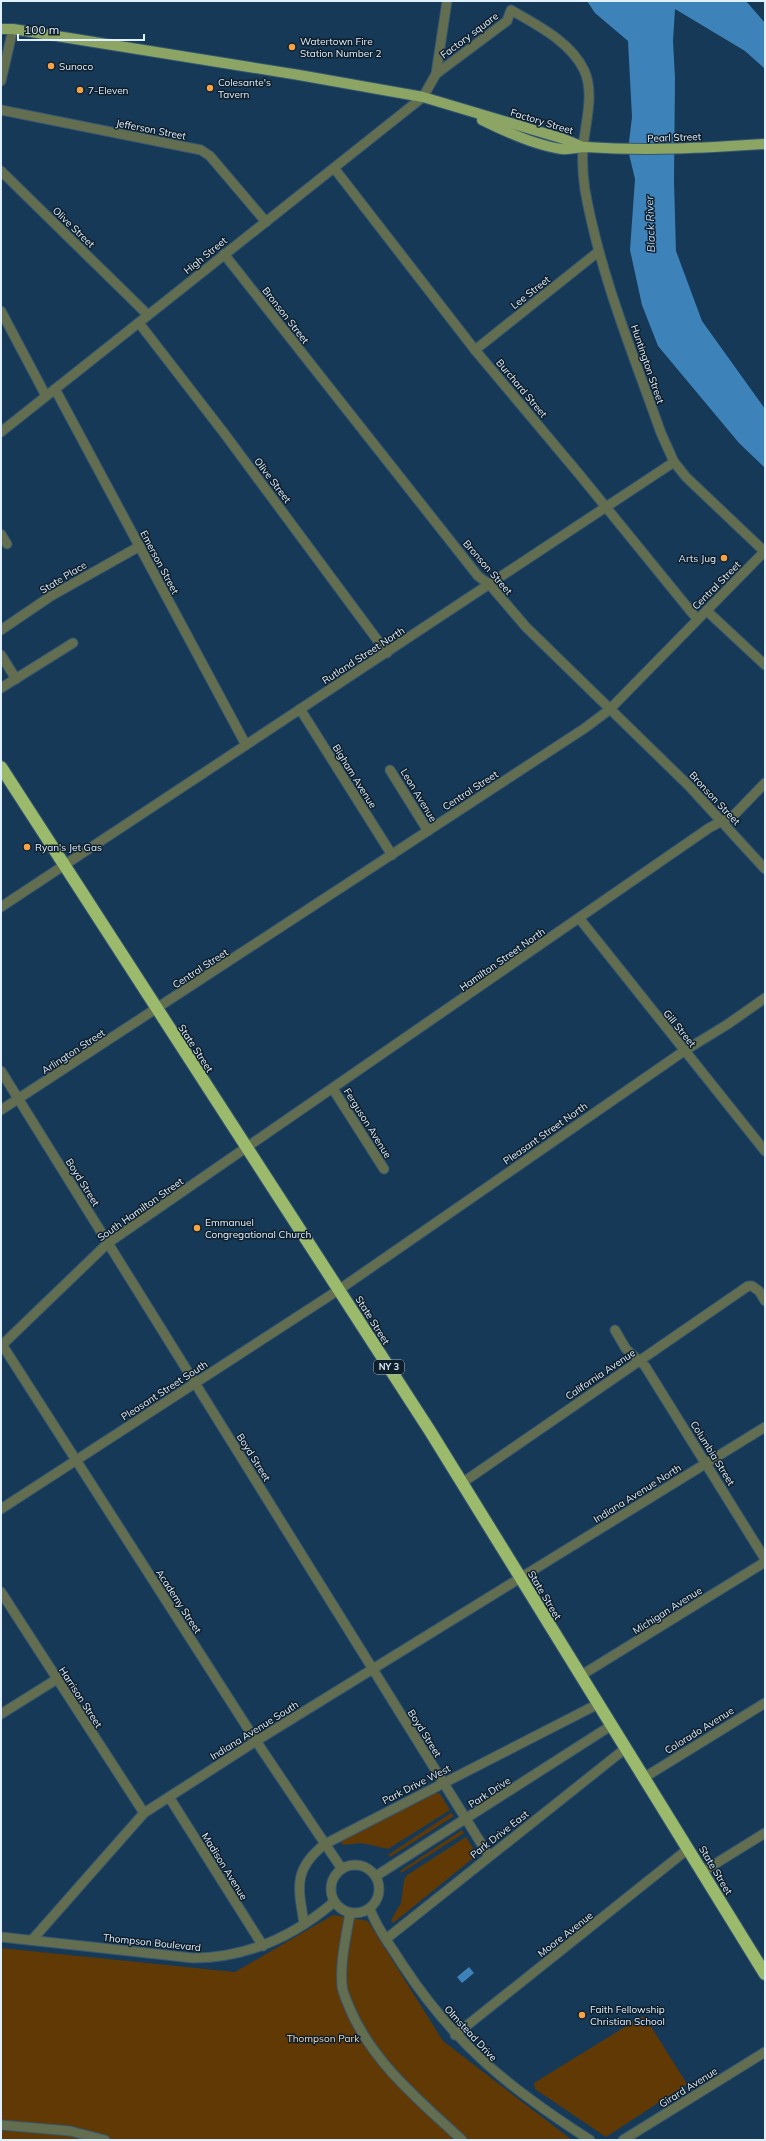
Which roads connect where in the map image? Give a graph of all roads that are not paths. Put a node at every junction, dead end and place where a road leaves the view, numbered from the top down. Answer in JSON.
{"nodes":[{"id":1,"x":447,"y":1,"type":"edge"},
{"id":2,"x":511,"y":10,"type":"joint"},
{"id":3,"x":1,"y":22,"type":"edge"},
{"id":4,"x":1,"y":29,"type":"edge"},
{"id":5,"x":13,"y":29,"type":"junction"},
{"id":6,"x":436,"y":74,"type":"junction"},
{"id":7,"x":1,"y":81,"type":"edge"},
{"id":8,"x":423,"y":97,"type":"junction"},
{"id":9,"x":1,"y":110,"type":"edge"},
{"id":10,"x":765,"y":144,"type":"edge"},
{"id":11,"x":583,"y":147,"type":"junction"},
{"id":12,"x":334,"y":168,"type":"junction"},
{"id":13,"x":1,"y":171,"type":"edge"},
{"id":14,"x":266,"y":222,"type":"junction"},
{"id":15,"x":598,"y":252,"type":"junction"},
{"id":16,"x":224,"y":254,"type":"junction"},
{"id":17,"x":1,"y":311,"type":"edge"},
{"id":18,"x":148,"y":315,"type":"junction"},
{"id":19,"x":139,"y":322,"type":"junction"},
{"id":20,"x":475,"y":350,"type":"junction"},
{"id":21,"x":55,"y":389,"type":"junction"},
{"id":22,"x":46,"y":396,"type":"junction"},
{"id":23,"x":1,"y":432,"type":"edge"},
{"id":24,"x":674,"y":462,"type":"junction"},
{"id":25,"x":606,"y":507,"type":"junction"},
{"id":26,"x":1,"y":534,"type":"edge"},
{"id":27,"x":7,"y":544,"type":"dead end"},
{"id":28,"x":140,"y":546,"type":"junction"},
{"id":29,"x":765,"y":551,"type":"edge"},
{"id":30,"x":490,"y":585,"type":"junction"},
{"id":31,"x":707,"y":610,"type":"junction"},
{"id":32,"x":697,"y":620,"type":"junction"},
{"id":33,"x":1,"y":630,"type":"edge"},
{"id":34,"x":74,"y":644,"type":"dead end"},
{"id":35,"x":387,"y":652,"type":"junction"},
{"id":36,"x":1,"y":655,"type":"edge"},
{"id":37,"x":765,"y":665,"type":"edge"},
{"id":38,"x":16,"y":678,"type":"junction"},
{"id":39,"x":1,"y":688,"type":"edge"},
{"id":40,"x":300,"y":709,"type":"junction"},
{"id":41,"x":609,"y":710,"type":"junction"},
{"id":42,"x":246,"y":745,"type":"junction"},
{"id":43,"x":1,"y":768,"type":"edge"},
{"id":44,"x":390,"y":770,"type":"dead end"},
{"id":45,"x":765,"y":783,"type":"edge"},
{"id":46,"x":723,"y":822,"type":"junction"},
{"id":47,"x":428,"y":832,"type":"junction"},
{"id":48,"x":392,"y":855,"type":"junction"},
{"id":49,"x":63,"y":866,"type":"junction"},
{"id":50,"x":765,"y":869,"type":"edge"},
{"id":51,"x":1,"y":907,"type":"edge"},
{"id":52,"x":579,"y":918,"type":"junction"},
{"id":53,"x":765,"y":998,"type":"edge"},
{"id":54,"x":157,"y":1010,"type":"junction"},
{"id":55,"x":684,"y":1051,"type":"junction"},
{"id":56,"x":1,"y":1071,"type":"edge"},
{"id":57,"x":333,"y":1089,"type":"junction"},
{"id":58,"x":18,"y":1099,"type":"junction"},
{"id":59,"x":1,"y":1110,"type":"edge"},
{"id":60,"x":247,"y":1147,"type":"junction"},
{"id":61,"x":765,"y":1151,"type":"edge"},
{"id":62,"x":384,"y":1169,"type":"dead end"},
{"id":63,"x":108,"y":1243,"type":"junction"},
{"id":64,"x":340,"y":1289,"type":"junction"},
{"id":65,"x":765,"y":1301,"type":"edge"},
{"id":66,"x":615,"y":1330,"type":"dead end"},
{"id":67,"x":2,"y":1345,"type":"edge"},
{"id":68,"x":640,"y":1361,"type":"junction"},
{"id":69,"x":195,"y":1383,"type":"junction"},
{"id":70,"x":765,"y":1427,"type":"edge"},
{"id":71,"x":76,"y":1461,"type":"junction"},
{"id":72,"x":706,"y":1463,"type":"junction"},
{"id":73,"x":462,"y":1483,"type":"junction"},
{"id":74,"x":1,"y":1509,"type":"edge"},
{"id":75,"x":765,"y":1559,"type":"edge"},
{"id":76,"x":765,"y":1562,"type":"edge"},
{"id":77,"x":522,"y":1578,"type":"junction"},
{"id":78,"x":1,"y":1592,"type":"edge"},
{"id":79,"x":373,"y":1669,"type":"junction"},
{"id":80,"x":580,"y":1676,"type":"junction"},
{"id":81,"x":57,"y":1679,"type":"junction"},
{"id":82,"x":765,"y":1702,"type":"edge"},
{"id":83,"x":598,"y":1704,"type":"junction"},
{"id":84,"x":1,"y":1714,"type":"edge"},
{"id":85,"x":612,"y":1725,"type":"junction"},
{"id":86,"x":256,"y":1741,"type":"junction"},
{"id":87,"x":626,"y":1748,"type":"junction"},
{"id":88,"x":645,"y":1777,"type":"junction"},
{"id":89,"x":443,"y":1783,"type":"junction"},
{"id":90,"x":169,"y":1797,"type":"junction"},
{"id":91,"x":144,"y":1813,"type":"junction"},
{"id":92,"x":466,"y":1820,"type":"junction"},
{"id":93,"x":765,"y":1833,"type":"edge"},
{"id":94,"x":325,"y":1844,"type":"junction"},
{"id":95,"x":688,"y":1849,"type":"junction"},
{"id":96,"x":489,"y":1856,"type":"junction"},
{"id":97,"x":342,"y":1868,"type":"junction"},
{"id":98,"x":702,"y":1872,"type":"junction"},
{"id":99,"x":376,"y":1876,"type":"junction"},
{"id":100,"x":334,"y":1902,"type":"junction"},
{"id":101,"x":370,"y":1909,"type":"junction"},
{"id":102,"x":350,"y":1913,"type":"junction"},
{"id":103,"x":304,"y":1923,"type":"junction"},
{"id":104,"x":1,"y":1937,"type":"edge"},
{"id":105,"x":386,"y":1939,"type":"junction"},
{"id":106,"x":32,"y":1940,"type":"junction"},
{"id":107,"x":263,"y":1946,"type":"junction"},
{"id":108,"x":765,"y":1974,"type":"edge"},
{"id":109,"x":456,"y":2035,"type":"junction"},
{"id":110,"x":765,"y":2052,"type":"edge"},
{"id":111,"x":1,"y":2125,"type":"edge"},
{"id":112,"x":105,"y":2140,"type":"edge"},
{"id":113,"x":462,"y":2140,"type":"edge"},
{"id":114,"x":590,"y":2140,"type":"edge"},
{"id":115,"x":623,"y":2140,"type":"edge"}],
"edges":[{"from":1,"to":6,"type":"street","name":"Factory square"},
{"from":2,"to":6,"type":"street","name":"Factory square"},
{"from":2,"to":11,"type":"street","name":"Huntington Street"},
{"from":3,"to":5,"type":"main road"},
{"from":4,"to":5,"type":"main road"},
{"from":5,"to":7,"type":"street"},
{"from":5,"to":8,"type":"main road","name":"Factory Street"},
{"from":6,"to":8,"type":"street","name":"Factory square"},
{"from":8,"to":11,"type":"main road","name":"Factory Street"},
{"from":8,"to":12,"type":"street","name":"High Street"},
{"from":9,"to":14,"type":"street","name":"Jefferson Street"},
{"from":10,"to":11,"type":"main road","name":"Pearl Street"},
{"from":11,"to":15,"type":"street","name":"Huntington Street"},
{"from":12,"to":14,"type":"street","name":"High Street"},
{"from":12,"to":20,"type":"street","name":"Burchard Street"},
{"from":13,"to":18,"type":"street","name":"Olive Street"},
{"from":14,"to":16,"type":"street","name":"High Street"},
{"from":15,"to":20,"type":"street","name":"Lee Street"},
{"from":15,"to":24,"type":"street","name":"Huntington Street"},
{"from":16,"to":18,"type":"street","name":"High Street"},
{"from":16,"to":30,"type":"street","name":"Bronson Street"},
{"from":17,"to":22,"type":"street"},
{"from":18,"to":19,"type":"street","name":"High Street"},
{"from":19,"to":21,"type":"street","name":"High Street"},
{"from":19,"to":35,"type":"street","name":"Olive Street"},
{"from":20,"to":25,"type":"street","name":"Burchard Street"},
{"from":21,"to":22,"type":"street","name":"High Street"},
{"from":21,"to":28,"type":"street","name":"Emerson Street"},
{"from":22,"to":23,"type":"street","name":"High Street"},
{"from":24,"to":25,"type":"street","name":"Rutland Street North"},
{"from":24,"to":29,"type":"street","name":"Huntington Street"},
{"from":25,"to":30,"type":"street","name":"Rutland Street North"},
{"from":25,"to":32,"type":"street","name":"Burchard Street"},
{"from":26,"to":27,"type":"street"},
{"from":28,"to":33,"type":"street","name":"State Place"},
{"from":28,"to":42,"type":"street","name":"Emerson Street"},
{"from":29,"to":31,"type":"street","name":"Central Street"},
{"from":30,"to":35,"type":"street","name":"Rutland Street North"},
{"from":30,"to":41,"type":"street","name":"Bronson Street"},
{"from":31,"to":32,"type":"street","name":"Central Street"},
{"from":31,"to":37,"type":"street"},
{"from":32,"to":41,"type":"street","name":"Central Street"},
{"from":34,"to":38,"type":"street"},
{"from":35,"to":40,"type":"street","name":"Rutland Street North"},
{"from":36,"to":38,"type":"street"},
{"from":38,"to":39,"type":"street"},
{"from":40,"to":42,"type":"street","name":"Rutland Street North"},
{"from":40,"to":48,"type":"street","name":"Bigham Avenue"},
{"from":41,"to":46,"type":"street","name":"Bronson Street"},
{"from":41,"to":47,"type":"street","name":"Central Street"},
{"from":42,"to":49,"type":"street","name":"Rutland Street North"},
{"from":43,"to":49,"type":"highway","name":"State Street","number":"NY 3"},
{"from":44,"to":47,"type":"street","name":"Leon Avenue"},
{"from":45,"to":46,"type":"street","name":"Hamilton Street North"},
{"from":46,"to":50,"type":"street","name":"Bronson Street"},
{"from":46,"to":52,"type":"street","name":"Hamilton Street North"},
{"from":47,"to":48,"type":"street","name":"Central Street"},
{"from":48,"to":54,"type":"street","name":"Central Street"},
{"from":49,"to":51,"type":"street","name":"Rutland Street North"},
{"from":49,"to":54,"type":"highway","name":"State Street","number":"NY 3"},
{"from":52,"to":55,"type":"street","name":"Gill Street"},
{"from":52,"to":57,"type":"street","name":"Hamilton Street North"},
{"from":53,"to":55,"type":"street","name":"Pleasant Street North"},
{"from":54,"to":58,"type":"street","name":"Arlington Street"},
{"from":54,"to":60,"type":"highway","name":"State Street","number":"NY 3"},
{"from":55,"to":61,"type":"street","name":"Gill Street"},
{"from":55,"to":64,"type":"street","name":"Pleasant Street North"},
{"from":56,"to":58,"type":"street","name":"Boyd Street"},
{"from":57,"to":60,"type":"street","name":"Hamilton Street North"},
{"from":57,"to":62,"type":"street","name":"Ferguson Avenue"},
{"from":58,"to":59,"type":"street","name":"Arlington Street"},
{"from":58,"to":63,"type":"street","name":"Boyd Street"},
{"from":60,"to":63,"type":"street","name":"South Hamilton Street"},
{"from":60,"to":64,"type":"highway","name":"State Street","number":"NY 3"},
{"from":63,"to":67,"type":"street","name":"South Hamilton Street"},
{"from":63,"to":69,"type":"street","name":"Boyd Street"},
{"from":64,"to":69,"type":"street","name":"Pleasant Street South"},
{"from":64,"to":73,"type":"highway","name":"State Street","number":"NY 3"},
{"from":65,"to":68,"type":"street","name":"California Avenue"},
{"from":66,"to":68,"type":"street","name":"Columbia Street"},
{"from":67,"to":71,"type":"street","name":"Academy Street"},
{"from":68,"to":72,"type":"street","name":"Columbia Street"},
{"from":68,"to":73,"type":"street","name":"California Avenue"},
{"from":69,"to":71,"type":"street","name":"Pleasant Street South"},
{"from":69,"to":79,"type":"street","name":"Boyd Street"},
{"from":70,"to":72,"type":"street","name":"Indiana Avenue North"},
{"from":71,"to":74,"type":"street","name":"Pleasant Street South"},
{"from":71,"to":86,"type":"street","name":"Academy Street"},
{"from":72,"to":75,"type":"street","name":"Columbia Street"},
{"from":72,"to":77,"type":"street","name":"Indiana Avenue North"},
{"from":73,"to":77,"type":"highway","name":"State Street","number":"NY 3"},
{"from":76,"to":80,"type":"street","name":"Michigan Avenue"},
{"from":77,"to":79,"type":"street","name":"Indiana Avenue South"},
{"from":77,"to":80,"type":"highway","name":"State Street","number":"NY 3"},
{"from":78,"to":81,"type":"street","name":"Harrison Street"},
{"from":79,"to":86,"type":"street","name":"Indiana Avenue South"},
{"from":79,"to":89,"type":"street","name":"Boyd Street"},
{"from":80,"to":83,"type":"highway","name":"State Street","number":"NY 3"},
{"from":81,"to":84,"type":"street"},
{"from":81,"to":91,"type":"street","name":"Harrison Street"},
{"from":82,"to":88,"type":"street","name":"Colorado Avenue"},
{"from":83,"to":85,"type":"highway","name":"State Street","number":"NY 3"},
{"from":83,"to":89,"type":"street","name":"Park Drive West"},
{"from":85,"to":87,"type":"highway","name":"State Street","number":"NY 3"},
{"from":85,"to":92,"type":"street","name":"Park Drive"},
{"from":86,"to":90,"type":"street","name":"Indiana Avenue South"},
{"from":86,"to":94,"type":"street","name":"Academy Street"},
{"from":87,"to":88,"type":"highway","name":"State Street","number":"NY 3"},
{"from":87,"to":96,"type":"street","name":"Park Drive East"},
{"from":88,"to":95,"type":"highway","name":"State Street","number":"NY 3"},
{"from":89,"to":92,"type":"street","name":"Boyd Street"},
{"from":89,"to":94,"type":"street","name":"Park Drive West"},
{"from":90,"to":91,"type":"street","name":"Indiana Avenue South"},
{"from":90,"to":107,"type":"street","name":"Madison Avenue"},
{"from":91,"to":106,"type":"street","name":"Indiana Avenue South"},
{"from":92,"to":96,"type":"street","name":"Boyd Street"},
{"from":92,"to":99,"type":"street","name":"Park Drive"},
{"from":93,"to":98,"type":"street"},
{"from":94,"to":97,"type":"street","name":"Academy Street"},
{"from":94,"to":103,"type":"street","name":"Park Drive West"},
{"from":95,"to":98,"type":"highway","name":"State Street","number":"NY 3"},
{"from":95,"to":109,"type":"street","name":"Moore Avenue"},
{"from":96,"to":105,"type":"street","name":"Park Drive East"},
{"from":97,"to":99,"type":"street"},
{"from":97,"to":100,"type":"street"},
{"from":98,"to":108,"type":"highway","name":"State Street","number":"NY 3"},
{"from":99,"to":101,"type":"street"},
{"from":100,"to":102,"type":"street"},
{"from":100,"to":103,"type":"street","name":"Thompson Boulevard"},
{"from":101,"to":102,"type":"street"},
{"from":101,"to":105,"type":"street","name":"Olmstead Drive"},
{"from":102,"to":113,"type":"street"},
{"from":103,"to":107,"type":"street","name":"Thompson Boulevard"},
{"from":104,"to":106,"type":"street","name":"Thompson Boulevard"},
{"from":105,"to":109,"type":"street","name":"Olmstead Drive"},
{"from":106,"to":107,"type":"street","name":"Thompson Boulevard"},
{"from":109,"to":114,"type":"street","name":"Olmstead Drive"},
{"from":110,"to":115,"type":"street","name":"Girard Avenue"},
{"from":111,"to":112,"type":"street"}]}
